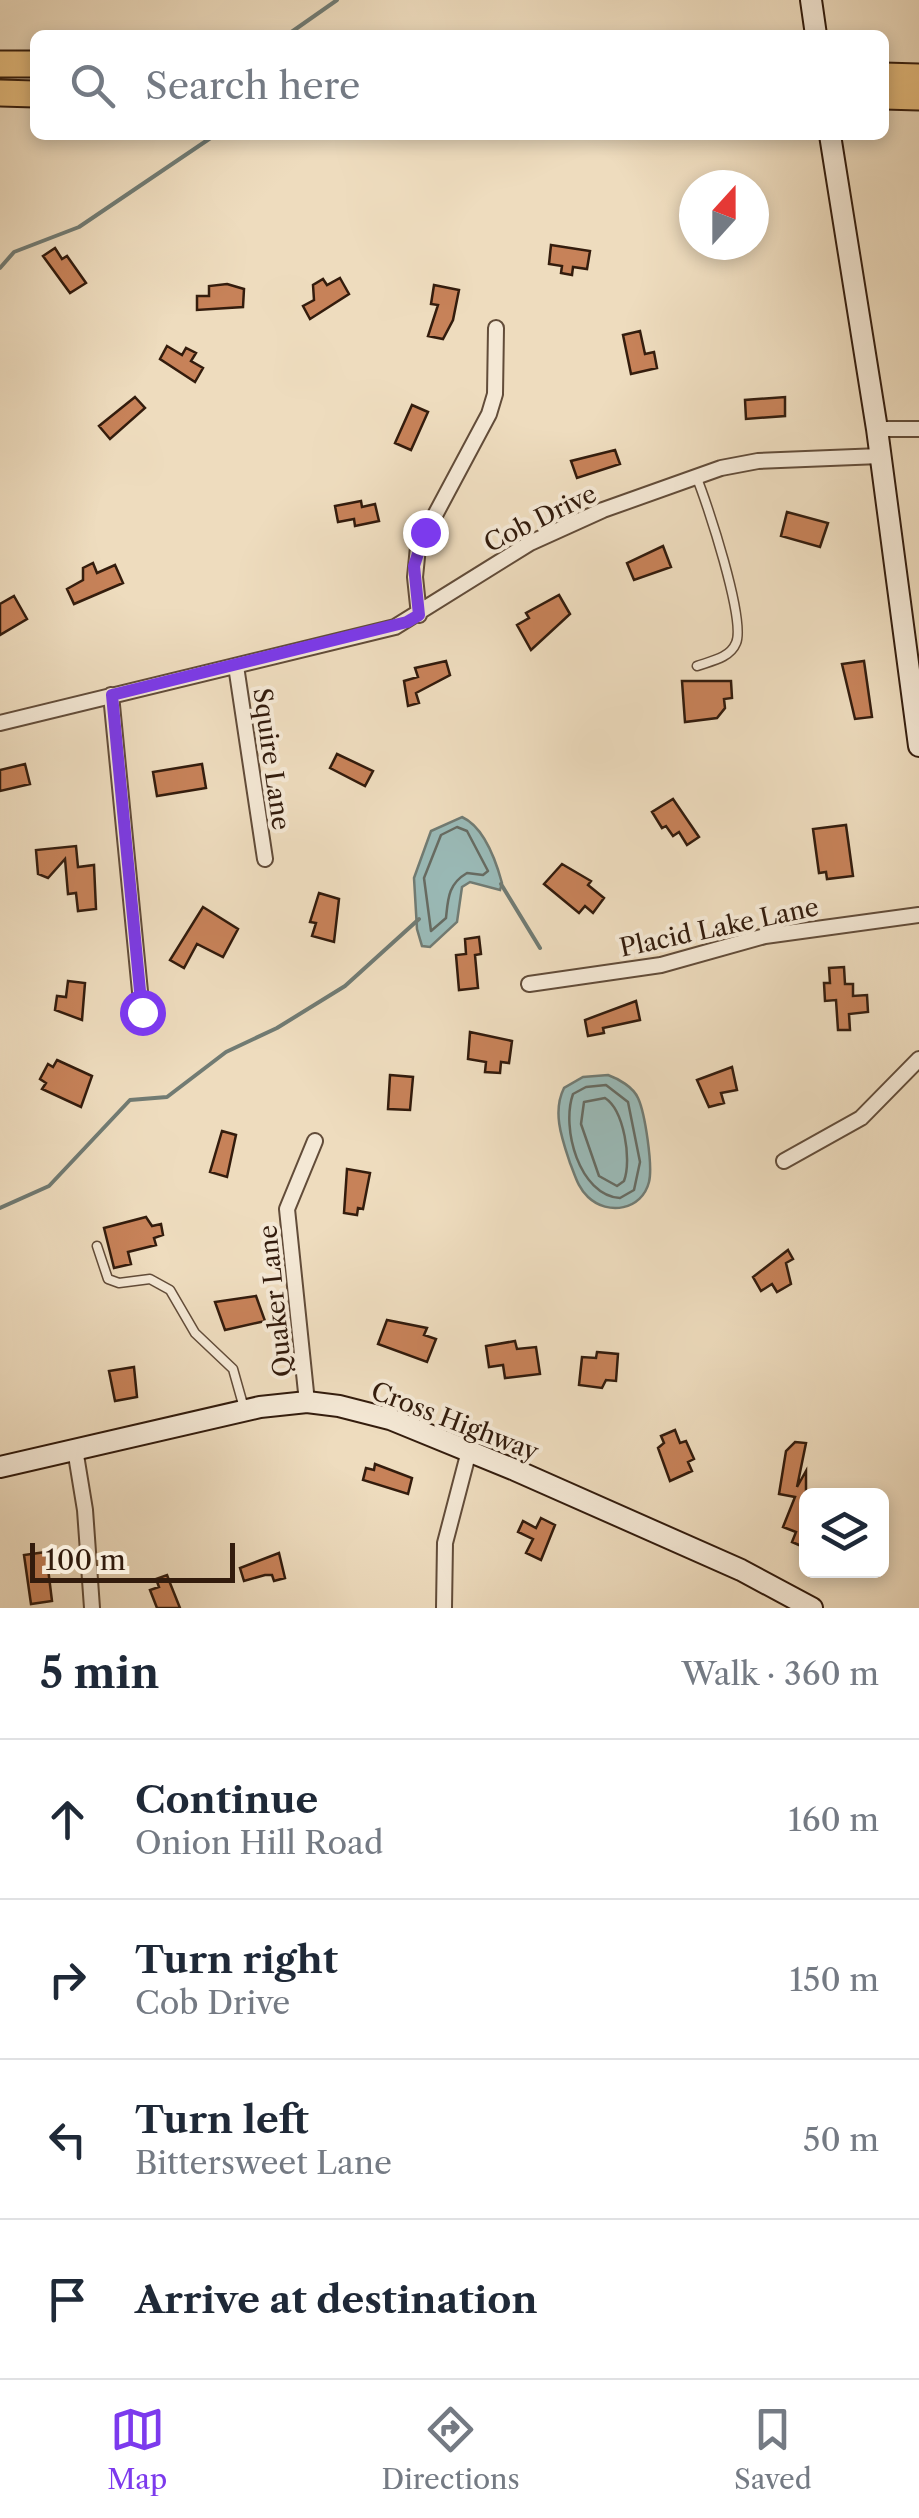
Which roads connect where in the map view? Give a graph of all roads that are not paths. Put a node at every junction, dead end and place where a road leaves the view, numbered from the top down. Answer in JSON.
{"nodes":[{"id":1,"x":811,"y":0,"type":"edge"},
{"id":2,"x":815,"y":30,"type":"edge"},
{"id":3,"x":0,"y":64,"type":"edge"},
{"id":4,"x":30,"y":64,"type":"edge"},
{"id":5,"x":889,"y":76,"type":"edge"},
{"id":6,"x":919,"y":77,"type":"edge"},
{"id":7,"x":0,"y":93,"type":"edge"},
{"id":8,"x":30,"y":94,"type":"edge"},
{"id":9,"x":889,"y":96,"type":"edge"},
{"id":10,"x":919,"y":96,"type":"edge"},
{"id":11,"x":831,"y":140,"type":"edge"},
{"id":12,"x":496,"y":328,"type":"dead end"},
{"id":13,"x":876,"y":429,"type":"junction"},
{"id":14,"x":919,"y":429,"type":"edge"},
{"id":15,"x":880,"y":456,"type":"junction"},
{"id":16,"x":696,"y":476,"type":"junction"},
{"id":17,"x":419,"y":615,"type":"junction"},
{"id":18,"x":236,"y":666,"type":"junction"},
{"id":19,"x":697,"y":666,"type":"dead end"},
{"id":20,"x":112,"y":695,"type":"junction"},
{"id":21,"x":0,"y":723,"type":"edge"},
{"id":22,"x":919,"y":746,"type":"edge"},
{"id":23,"x":265,"y":859,"type":"dead end"},
{"id":24,"x":919,"y":915,"type":"edge"},
{"id":25,"x":530,"y":984,"type":"dead end"},
{"id":26,"x":142,"y":1012,"type":"dead end"},
{"id":27,"x":919,"y":1060,"type":"edge"},
{"id":28,"x":316,"y":1141,"type":"dead end"},
{"id":29,"x":784,"y":1161,"type":"dead end"},
{"id":30,"x":96,"y":1246,"type":"dead end"},
{"id":31,"x":308,"y":1402,"type":"junction"},
{"id":32,"x":244,"y":1410,"type":"junction"},
{"id":33,"x":75,"y":1449,"type":"junction"},
{"id":34,"x":469,"y":1451,"type":"junction"},
{"id":35,"x":0,"y":1468,"type":"edge"},
{"id":36,"x":92,"y":1608,"type":"edge"},
{"id":37,"x":444,"y":1608,"type":"edge"},
{"id":38,"x":812,"y":1608,"type":"edge"}],
"edges":[{"from":1,"to":2,"type":"street"},
{"from":3,"to":4,"type":"highway"},
{"from":5,"to":6,"type":"highway"},
{"from":7,"to":8,"type":"highway"},
{"from":9,"to":10,"type":"highway"},
{"from":11,"to":13,"type":"street"},
{"from":12,"to":17,"type":"street"},
{"from":13,"to":14,"type":"street"},
{"from":13,"to":15,"type":"street"},
{"from":15,"to":16,"type":"street","name":"Cob Drive"},
{"from":15,"to":22,"type":"street"},
{"from":16,"to":17,"type":"street","name":"Cob Drive"},
{"from":16,"to":19,"type":"lane"},
{"from":17,"to":18,"type":"street","name":"Cob Drive"},
{"from":18,"to":20,"type":"street","name":"Cob Drive"},
{"from":18,"to":23,"type":"street","name":"Squire Lane"},
{"from":20,"to":21,"type":"street","name":"Cob Drive"},
{"from":20,"to":26,"type":"street"},
{"from":24,"to":25,"type":"street","name":"Placid Lake Lane"},
{"from":27,"to":29,"type":"street"},
{"from":28,"to":31,"type":"street","name":"Quaker Lane"},
{"from":30,"to":32,"type":"lane"},
{"from":31,"to":32,"type":"street","name":"Cross Highway"},
{"from":31,"to":34,"type":"street","name":"Cross Highway"},
{"from":32,"to":33,"type":"street","name":"Cross Highway"},
{"from":33,"to":35,"type":"street","name":"Cross Highway"},
{"from":33,"to":36,"type":"street"},
{"from":34,"to":37,"type":"street"},
{"from":34,"to":38,"type":"street","name":"Cross Highway"}]}
